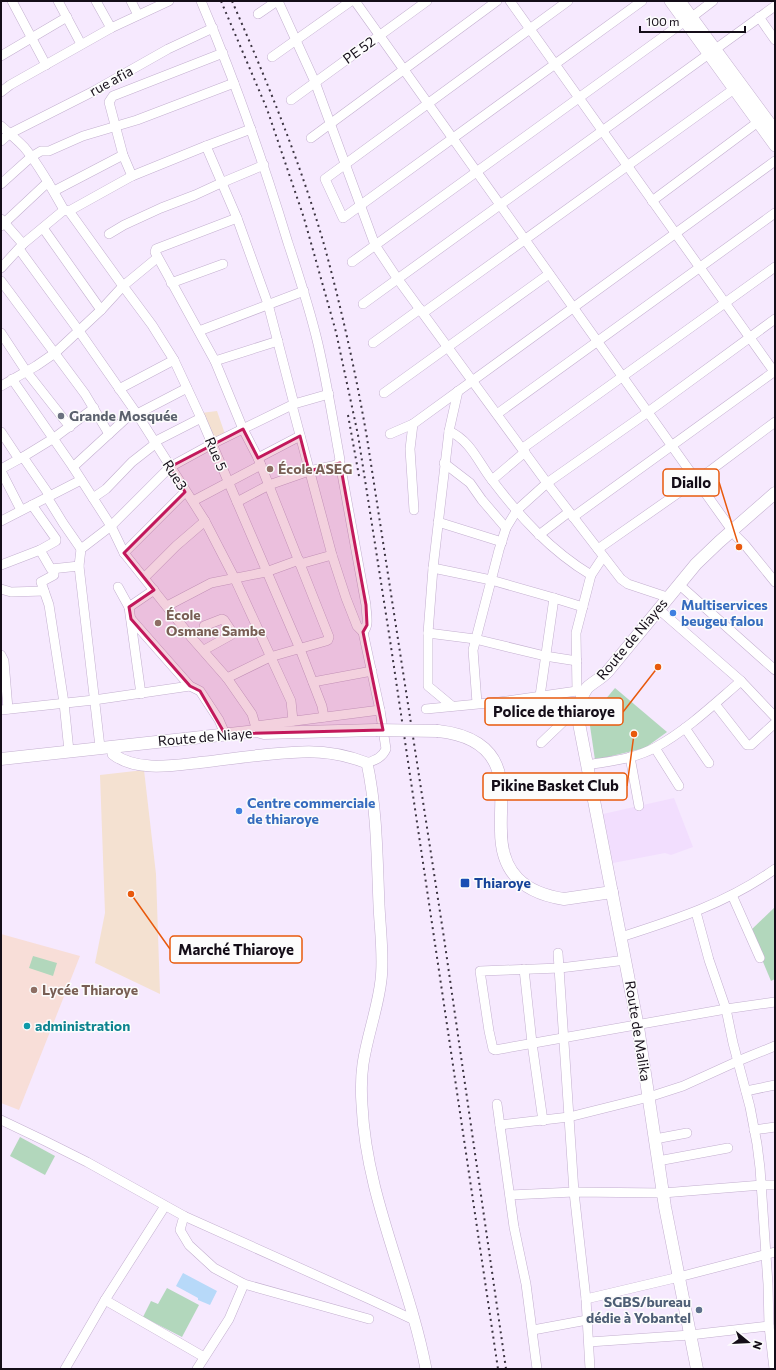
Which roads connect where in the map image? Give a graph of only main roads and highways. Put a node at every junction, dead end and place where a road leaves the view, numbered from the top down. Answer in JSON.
{"nodes":[{"id":1,"x":775,"y":493,"type":"edge"},
{"id":2,"x":775,"y":502,"type":"edge"},
{"id":3,"x":734,"y":533,"type":"junction"},
{"id":4,"x":637,"y":640,"type":"junction"},
{"id":5,"x":577,"y":713,"type":"joint"},
{"id":6,"x":259,"y":730,"type":"junction"},
{"id":7,"x":69,"y":754,"type":"junction"},
{"id":8,"x":1,"y":758,"type":"edge"},
{"id":9,"x":1,"y":766,"type":"edge"},
{"id":10,"x":612,"y":892,"type":"junction"},
{"id":11,"x":697,"y":1369,"type":"edge"}],
"edges":[{"from":1,"to":3,"type":"main road","name":"Route de Niayes"},
{"from":2,"to":3,"type":"main road","name":"Route de Niayes"},
{"from":3,"to":4,"type":"main road","name":"Route de Niayes"},
{"from":3,"to":4,"type":"main road","name":"Route de Niayes"},
{"from":4,"to":5,"type":"main road","name":"Route de Niayes"},
{"from":5,"to":10,"type":"main road","name":"Route de Malika"},
{"from":6,"to":7,"type":"main road","name":"Route de Niaye"},
{"from":6,"to":7,"type":"main road","name":"Route de Niaye"},
{"from":6,"to":10,"type":"main road","bridge":true},
{"from":7,"to":8,"type":"main road","name":"Route de Niaye"},
{"from":7,"to":9,"type":"main road","name":"Route de Niaye"},
{"from":10,"to":11,"type":"main road","name":"Route de Malika"}]}
